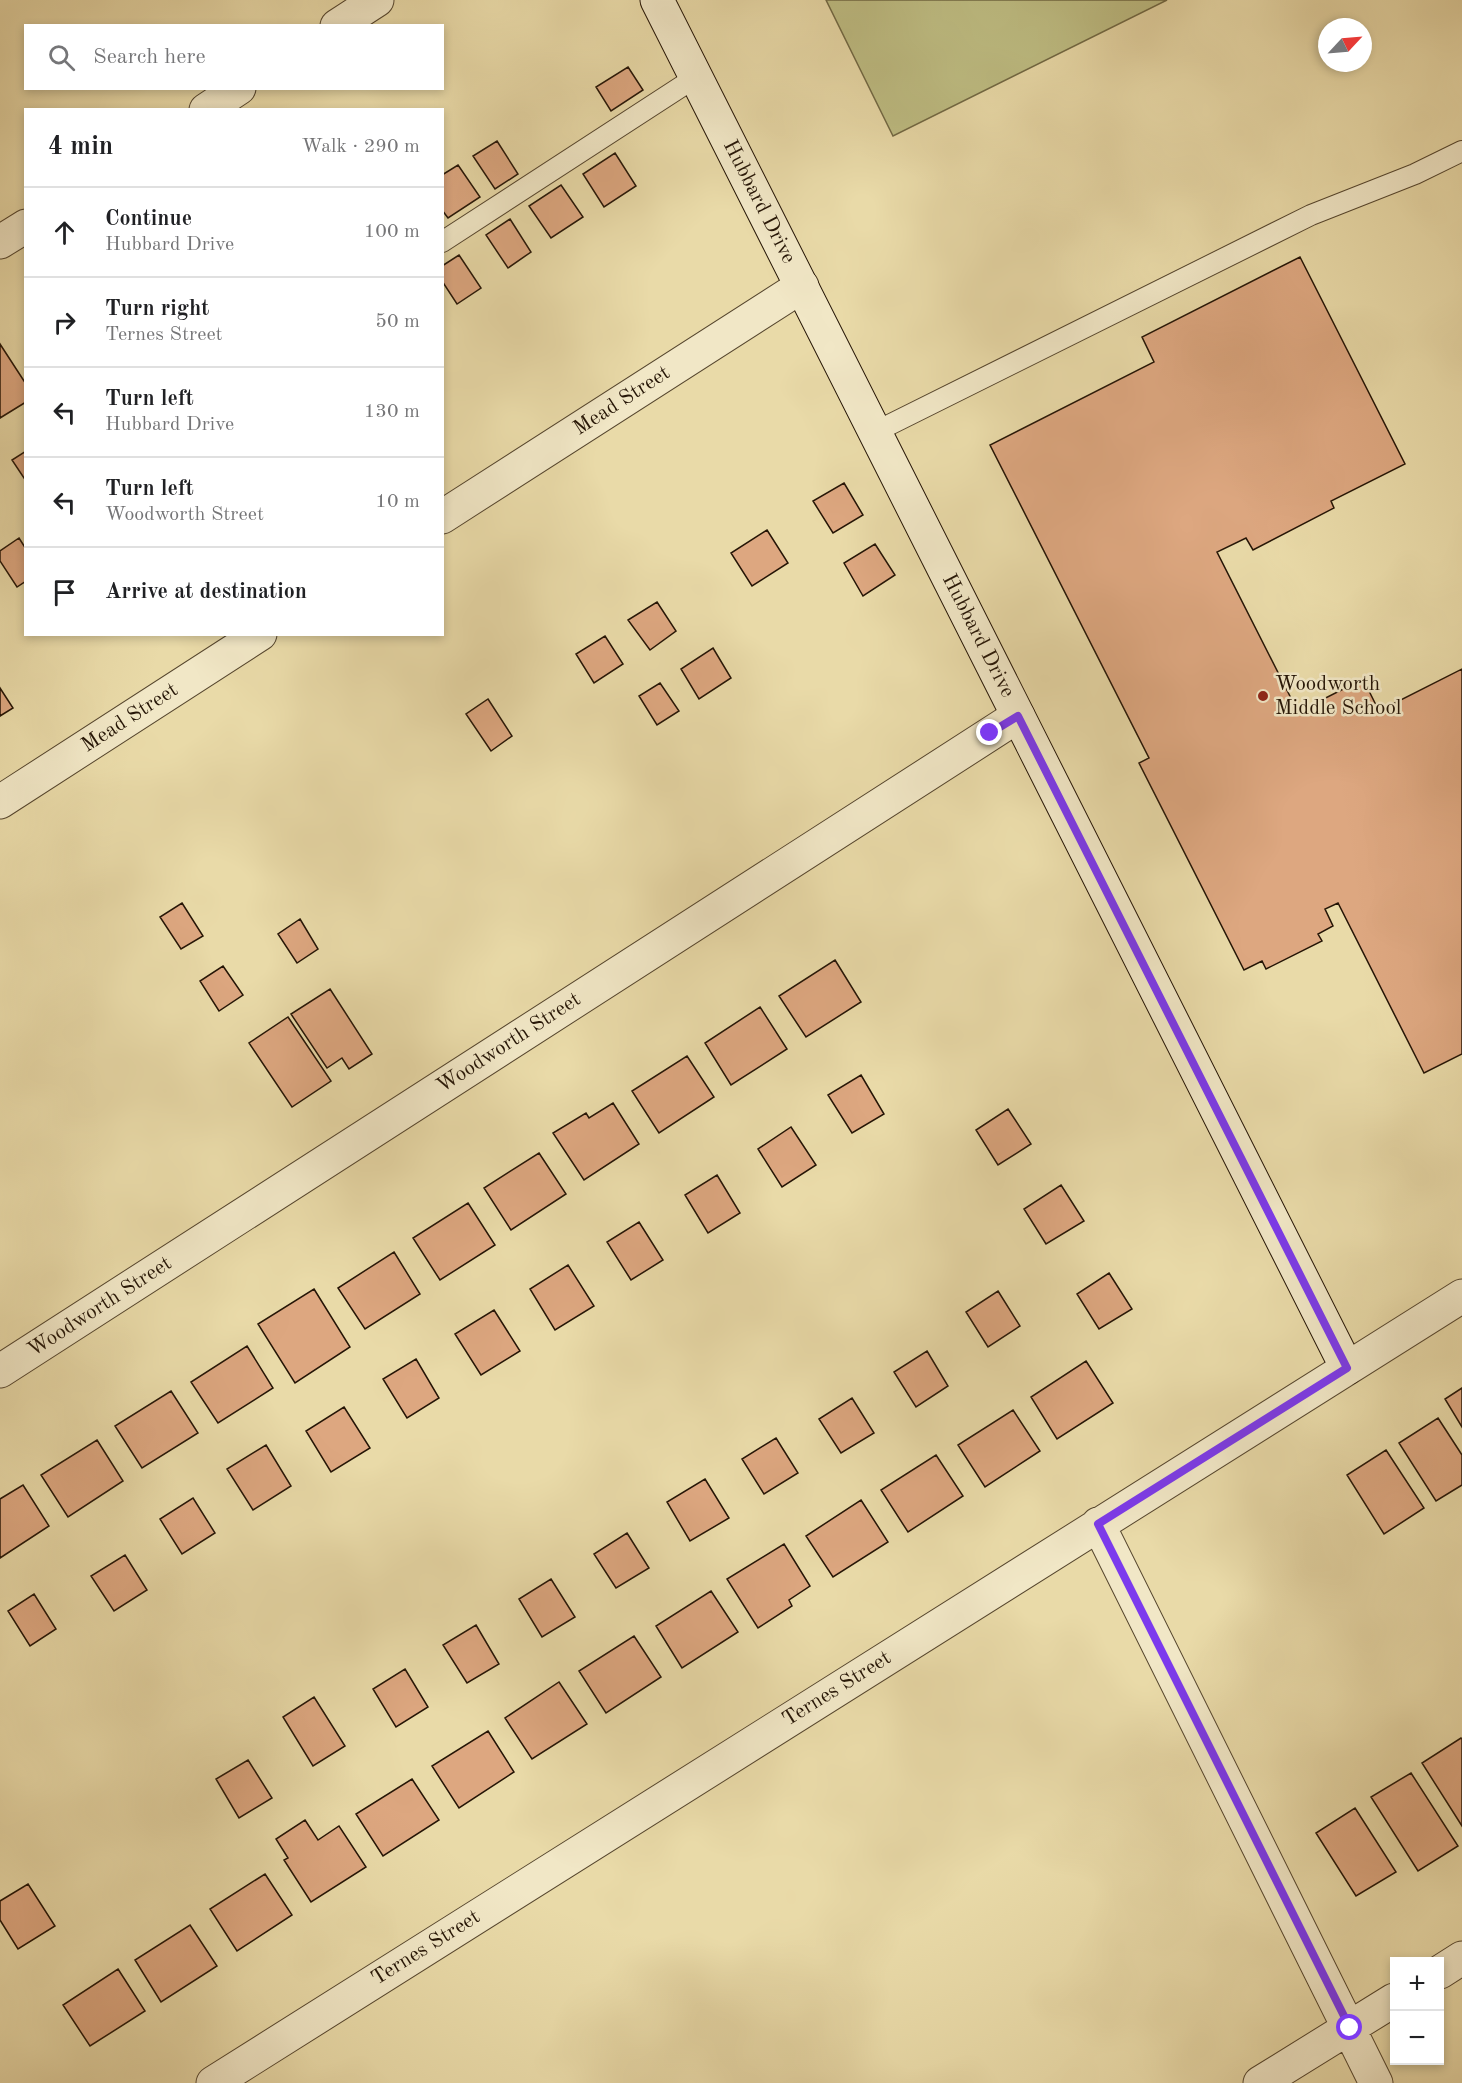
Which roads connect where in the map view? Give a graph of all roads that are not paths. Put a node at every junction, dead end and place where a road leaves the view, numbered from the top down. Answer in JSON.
{"nodes":[{"id":1,"x":377,"y":0,"type":"edge"},
{"id":2,"x":657,"y":0,"type":"edge"},
{"id":3,"x":340,"y":24,"type":"edge"},
{"id":4,"x":696,"y":77,"type":"junction"},
{"id":5,"x":236,"y":90,"type":"edge"},
{"id":6,"x":210,"y":108,"type":"edge"},
{"id":7,"x":1462,"y":151,"type":"edge"},
{"id":8,"x":24,"y":227,"type":"edge"},
{"id":9,"x":444,"y":241,"type":"edge"},
{"id":10,"x":0,"y":242,"type":"edge"},
{"id":11,"x":802,"y":286,"type":"junction"},
{"id":12,"x":875,"y":432,"type":"junction"},
{"id":13,"x":444,"y":516,"type":"edge"},
{"id":14,"x":257,"y":636,"type":"edge"},
{"id":15,"x":1018,"y":716,"type":"junction"},
{"id":16,"x":0,"y":802,"type":"edge"},
{"id":17,"x":1462,"y":1296,"type":"edge"},
{"id":18,"x":1347,"y":1368,"type":"junction"},
{"id":19,"x":0,"y":1371,"type":"edge"},
{"id":20,"x":1098,"y":1524,"type":"junction"},
{"id":21,"x":1462,"y":1958,"type":"edge"},
{"id":22,"x":1444,"y":1969,"type":"edge"},
{"id":23,"x":1390,"y":2003,"type":"edge"},
{"id":24,"x":1350,"y":2028,"type":"junction"},
{"id":25,"x":213,"y":2083,"type":"edge"},
{"id":26,"x":1260,"y":2083,"type":"edge"},
{"id":27,"x":1376,"y":2083,"type":"edge"}],
"edges":[{"from":1,"to":3,"type":"street"},
{"from":2,"to":4,"type":"street","name":"Hubbard Drive"},
{"from":4,"to":9,"type":"lane"},
{"from":4,"to":11,"type":"street","name":"Hubbard Drive"},
{"from":5,"to":6,"type":"street"},
{"from":7,"to":12,"type":"lane"},
{"from":8,"to":10,"type":"street"},
{"from":11,"to":12,"type":"street","name":"Hubbard Drive"},
{"from":11,"to":13,"type":"street","name":"Mead Street"},
{"from":12,"to":15,"type":"street","name":"Hubbard Drive"},
{"from":14,"to":16,"type":"street","name":"Mead Street"},
{"from":15,"to":18,"type":"street","name":"Hubbard Drive"},
{"from":15,"to":19,"type":"street","name":"Woodworth Street"},
{"from":17,"to":18,"type":"street","name":"Ternes Street"},
{"from":18,"to":20,"type":"street","name":"Ternes Street"},
{"from":20,"to":24,"type":"street"},
{"from":20,"to":25,"type":"street","name":"Ternes Street"},
{"from":21,"to":22,"type":"street"},
{"from":23,"to":24,"type":"street"},
{"from":24,"to":26,"type":"street"},
{"from":24,"to":27,"type":"street"}]}
